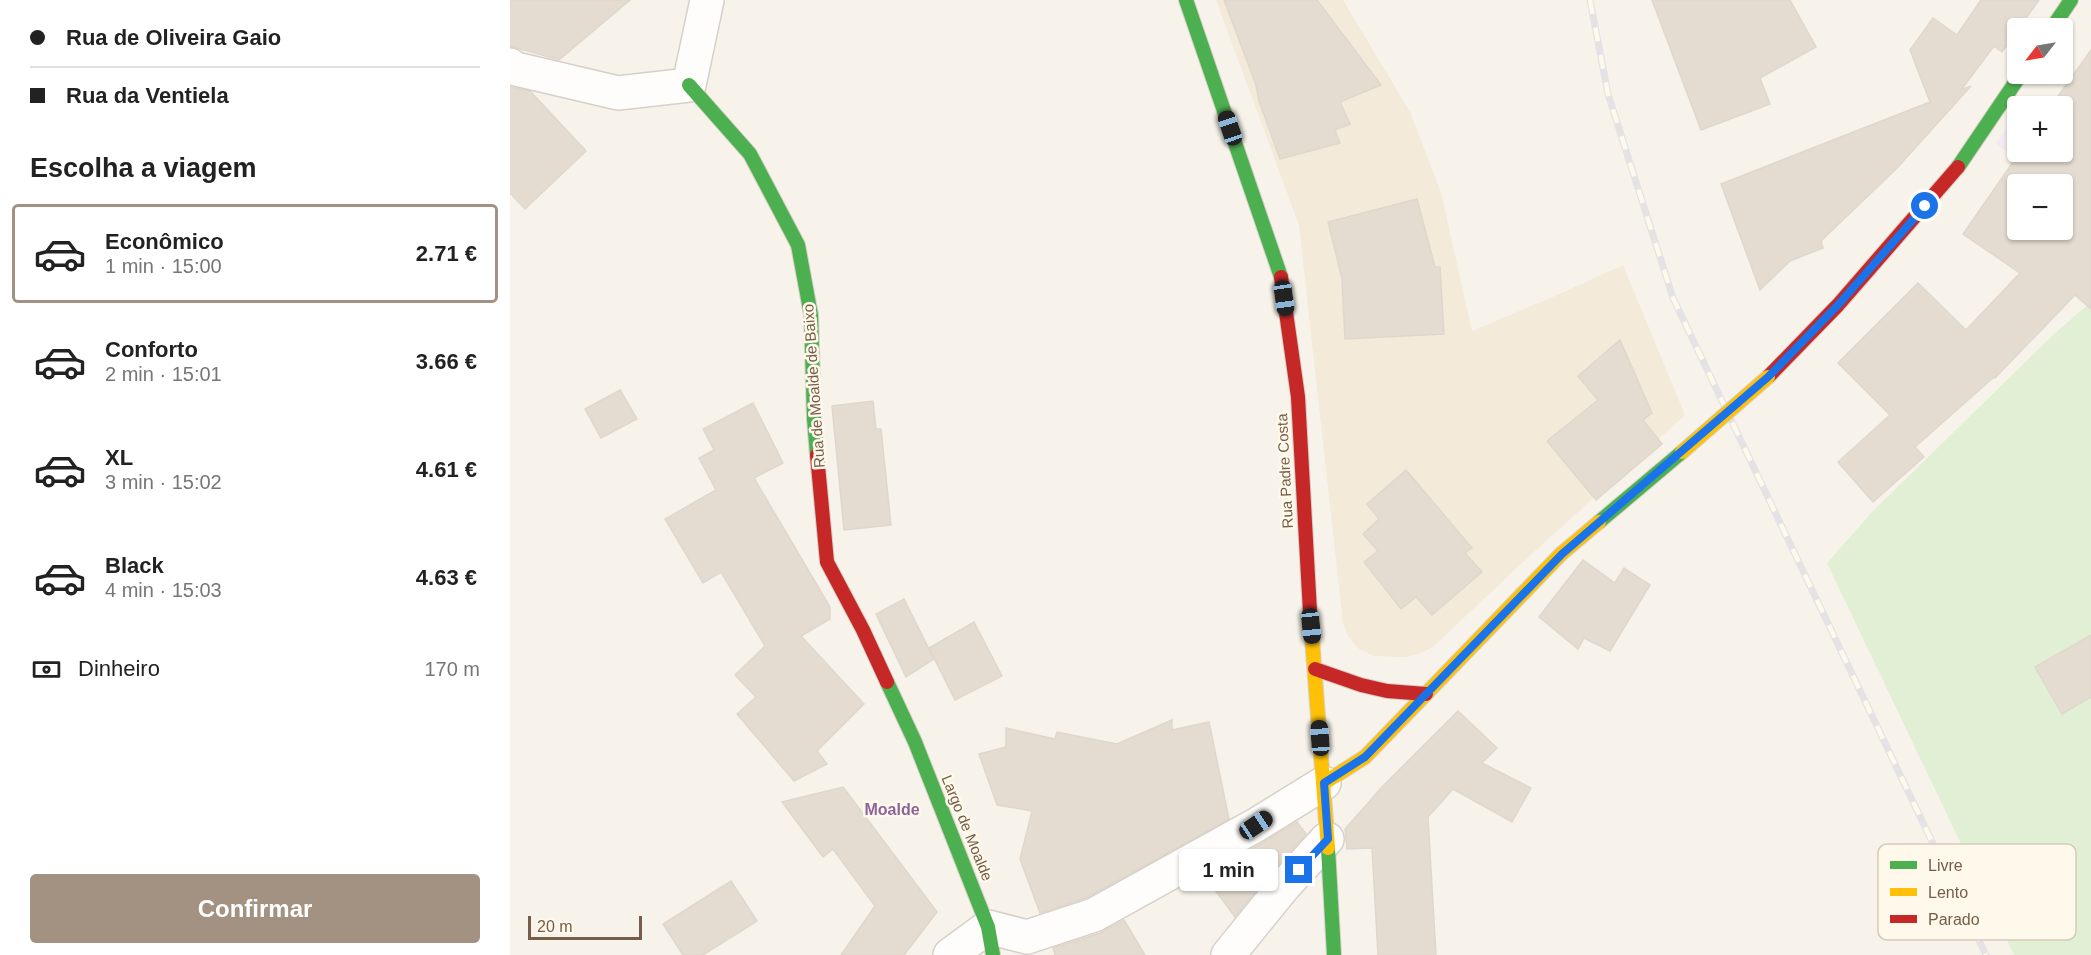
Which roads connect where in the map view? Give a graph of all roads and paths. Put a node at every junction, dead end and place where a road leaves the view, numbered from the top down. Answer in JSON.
{"nodes":[{"id":1,"x":707,"y":0,"type":"edge"},
{"id":2,"x":1186,"y":0,"type":"edge"},
{"id":3,"x":2071,"y":0,"type":"edge"},
{"id":4,"x":2059,"y":18,"type":"edge"},
{"id":5,"x":510,"y":65,"type":"edge"},
{"id":6,"x":2015,"y":84,"type":"edge"},
{"id":7,"x":689,"y":85,"type":"junction"},
{"id":8,"x":1315,"y":669,"type":"junction"},
{"id":9,"x":1426,"y":694,"type":"junction"},
{"id":10,"x":915,"y":742,"type":"joint"},
{"id":11,"x":1324,"y":783,"type":"junction"},
{"id":12,"x":1328,"y":839,"type":"junction"},
{"id":13,"x":991,"y":941,"type":"edge"},
{"id":14,"x":950,"y":955,"type":"edge"},
{"id":15,"x":1228,"y":955,"type":"edge"},
{"id":16,"x":1334,"y":955,"type":"edge"}],
"edges":[{"from":1,"to":7,"type":"street"},
{"from":2,"to":8,"type":"street","name":"Rua Padre Costa"},
{"from":3,"to":4,"type":"street"},
{"from":5,"to":7,"type":"street"},
{"from":6,"to":9,"type":"street","bridge":true},
{"from":7,"to":10,"type":"street","name":"Rua de Moalde de Baixo"},
{"from":8,"to":9,"type":"street"},
{"from":8,"to":11,"type":"street","name":"Rua Padre Costa"},
{"from":9,"to":11,"type":"street"},
{"from":10,"to":13,"type":"street","name":"Largo de Moalde"},
{"from":11,"to":12,"type":"street","name":"Rua Padre Costa"},
{"from":11,"to":13,"type":"street"},
{"from":12,"to":15,"type":"street"},
{"from":12,"to":16,"type":"street","name":"Rua Padre Costa"},
{"from":13,"to":14,"type":"street"}]}
